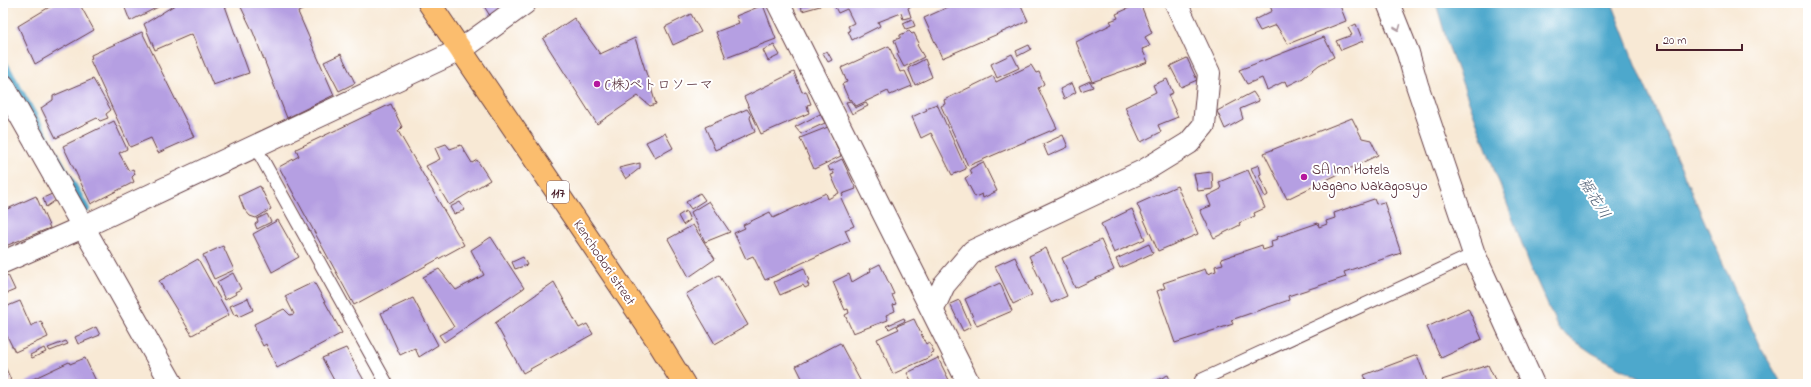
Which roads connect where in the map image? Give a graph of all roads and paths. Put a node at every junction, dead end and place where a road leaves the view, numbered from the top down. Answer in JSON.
{"nodes":[{"id":1,"x":429,"y":3,"type":"edge"},
{"id":2,"x":525,"y":3,"type":"edge"},
{"id":3,"x":778,"y":3,"type":"edge"},
{"id":4,"x":1176,"y":3,"type":"edge"},
{"id":5,"x":1388,"y":3,"type":"edge"},
{"id":6,"x":462,"y":49,"type":"junction"},
{"id":7,"x":3,"y":85,"type":"edge"},
{"id":8,"x":255,"y":146,"type":"junction"},
{"id":9,"x":83,"y":227,"type":"junction"},
{"id":10,"x":1474,"y":254,"type":"junction"},
{"id":11,"x":3,"y":262,"type":"edge"},
{"id":12,"x":932,"y":309,"type":"junction"},
{"id":13,"x":172,"y":384,"type":"edge"},
{"id":14,"x":387,"y":384,"type":"edge"},
{"id":15,"x":684,"y":384,"type":"edge"},
{"id":16,"x":969,"y":384,"type":"edge"},
{"id":17,"x":1203,"y":384,"type":"edge"},
{"id":18,"x":1533,"y":384,"type":"edge"}],
"edges":[{"from":1,"to":6,"type":"highway","name":"Kenchodori street","number":"117"},
{"from":2,"to":6,"type":"street"},
{"from":3,"to":12,"type":"street"},
{"from":4,"to":12,"type":"street"},
{"from":5,"to":10,"type":"street","one_way":true},
{"from":6,"to":8,"type":"street"},
{"from":6,"to":15,"type":"highway","name":"Kenchodori street","number":"117"},
{"from":7,"to":9,"type":"street"},
{"from":8,"to":9,"type":"street"},
{"from":8,"to":14,"type":"lane"},
{"from":9,"to":11,"type":"street"},
{"from":9,"to":13,"type":"street"},
{"from":10,"to":17,"type":"lane"},
{"from":10,"to":18,"type":"street"},
{"from":12,"to":16,"type":"street"}]}
